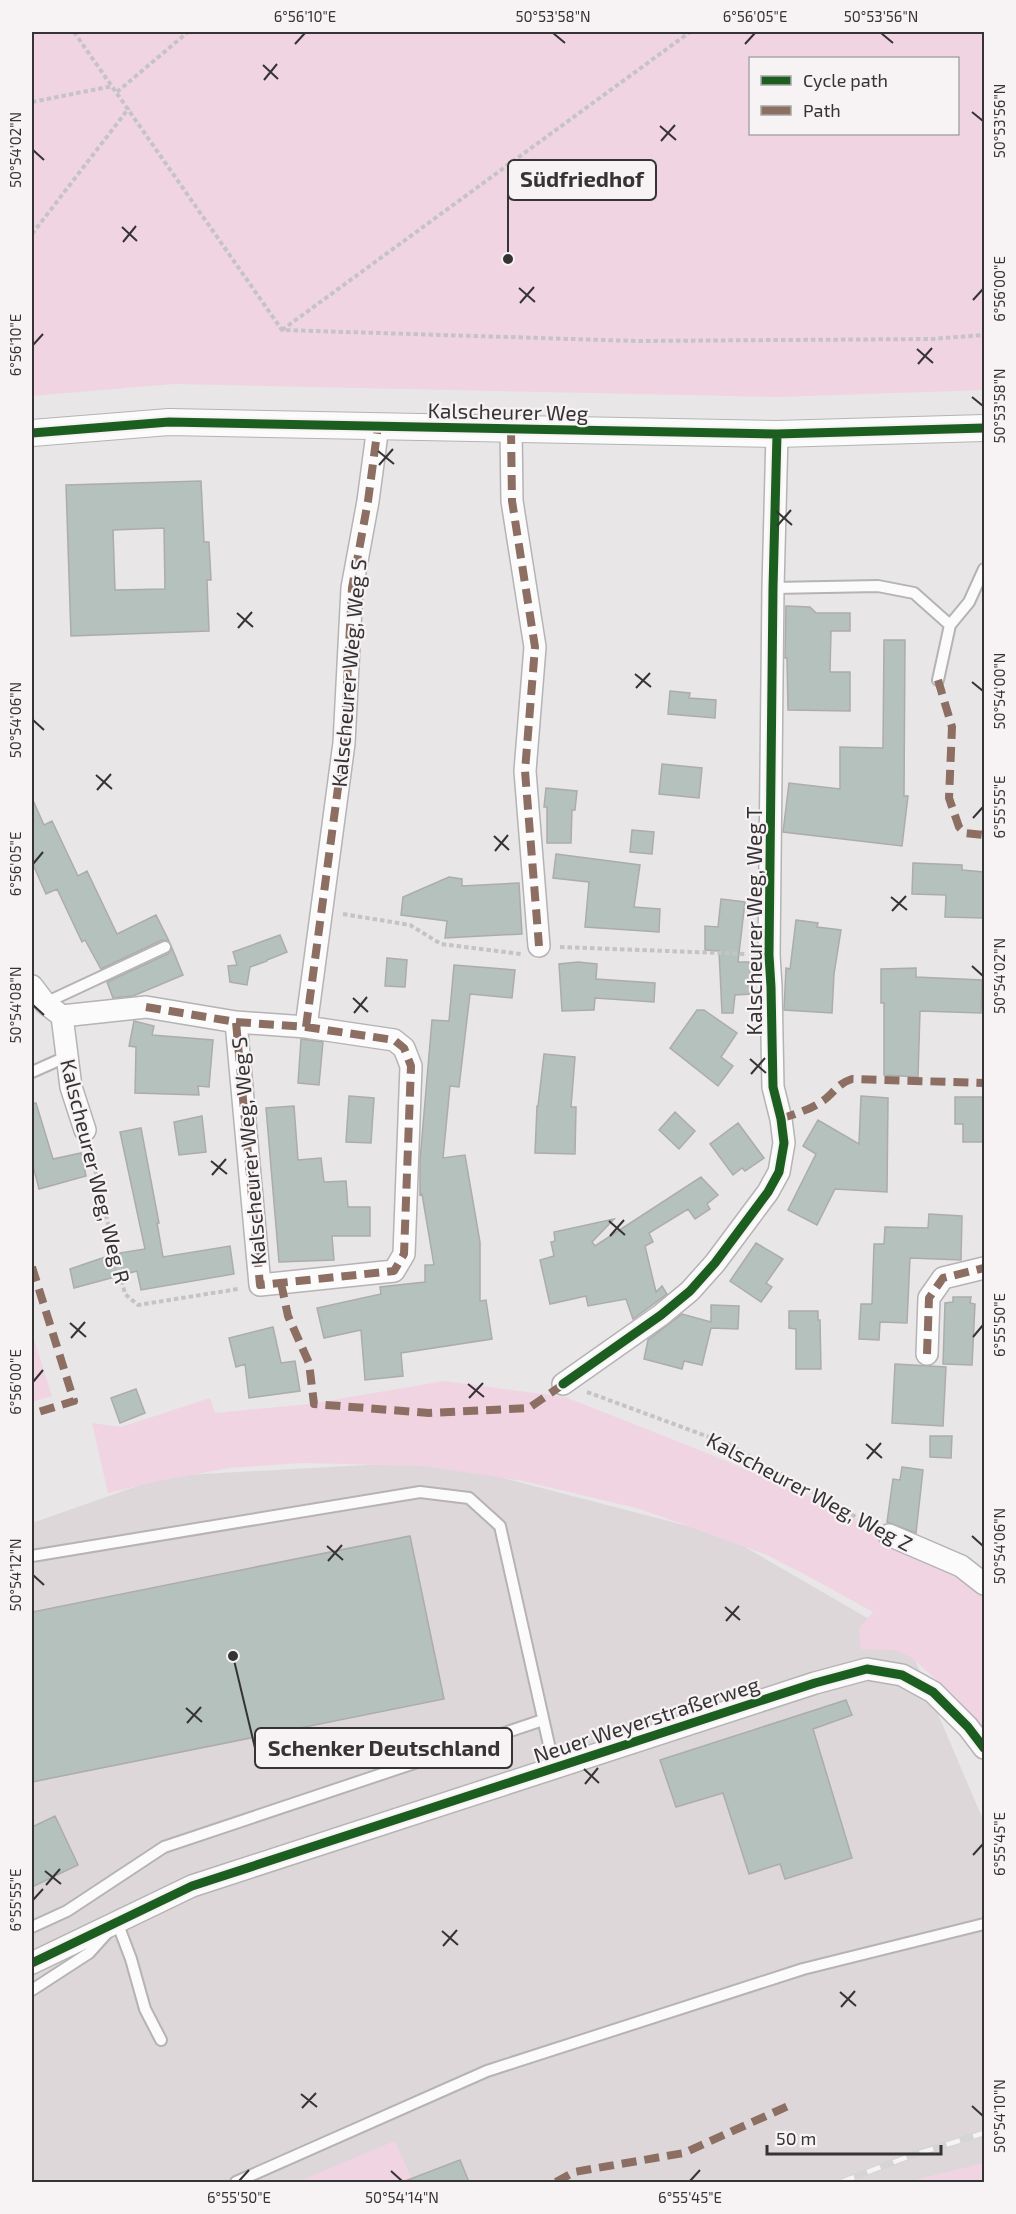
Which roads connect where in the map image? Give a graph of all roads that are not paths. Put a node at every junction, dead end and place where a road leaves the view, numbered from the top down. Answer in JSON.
{"nodes":[{"id":1,"x":378,"y":426,"type":"junction"},
{"id":2,"x":984,"y":428,"type":"edge"},
{"id":3,"x":511,"y":429,"type":"junction"},
{"id":4,"x":32,"y":433,"type":"edge"},
{"id":5,"x":777,"y":434,"type":"junction"},
{"id":6,"x":984,"y":571,"type":"edge"},
{"id":7,"x":773,"y":588,"type":"junction"},
{"id":8,"x":951,"y":625,"type":"junction"},
{"id":9,"x":938,"y":680,"type":"dead end"},
{"id":10,"x":539,"y":946,"type":"dead end"},
{"id":11,"x":165,"y":947,"type":"dead end"},
{"id":12,"x":32,"y":986,"type":"edge"},
{"id":13,"x":54,"y":1010,"type":"junction"},
{"id":14,"x":236,"y":1022,"type":"junction"},
{"id":15,"x":306,"y":1028,"type":"junction"},
{"id":16,"x":68,"y":1059,"type":"junction"},
{"id":17,"x":32,"y":1072,"type":"edge"},
{"id":18,"x":85,"y":1130,"type":"road end"},
{"id":19,"x":984,"y":1268,"type":"edge"},
{"id":20,"x":927,"y":1354,"type":"dead end"},
{"id":21,"x":563,"y":1384,"type":"road end"},
{"id":22,"x":889,"y":1535,"type":"road end"},
{"id":23,"x":32,"y":1556,"type":"edge"},
{"id":24,"x":984,"y":1584,"type":"edge"},
{"id":25,"x":543,"y":1720,"type":"junction"},
{"id":26,"x":984,"y":1748,"type":"edge"},
{"id":27,"x":554,"y":1767,"type":"junction"},
{"id":28,"x":117,"y":1922,"type":"junction"},
{"id":29,"x":984,"y":1924,"type":"edge"},
{"id":30,"x":32,"y":1927,"type":"edge"},
{"id":31,"x":32,"y":1963,"type":"edge"},
{"id":32,"x":32,"y":1990,"type":"edge"},
{"id":33,"x":161,"y":2040,"type":"dead end"},
{"id":34,"x":236,"y":2182,"type":"edge"}],
"edges":[{"from":1,"to":3,"type":"street","name":"Kalscheurer Weg"},
{"from":1,"to":4,"type":"street","name":"Kalscheurer Weg"},
{"from":1,"to":15,"type":"street","name":"Kalscheurer Weg, Weg S"},
{"from":2,"to":5,"type":"street","name":"Kalscheurer Weg"},
{"from":3,"to":5,"type":"street","name":"Kalscheurer Weg"},
{"from":3,"to":10,"type":"street"},
{"from":5,"to":7,"type":"street","name":"Kalscheurer Weg, Weg T"},
{"from":6,"to":8,"type":"lane"},
{"from":7,"to":8,"type":"lane"},
{"from":7,"to":21,"type":"street","name":"Kalscheurer Weg, Weg T"},
{"from":8,"to":9,"type":"lane"},
{"from":11,"to":13,"type":"lane"},
{"from":12,"to":13,"type":"street"},
{"from":13,"to":14,"type":"street","name":"Kalscheurer Weg, Weg S"},
{"from":13,"to":16,"type":"street","name":"Kalscheurer Weg, Weg R"},
{"from":14,"to":15,"type":"street","name":"Kalscheurer Weg, Weg S"},
{"from":14,"to":15,"type":"street","name":"Kalscheurer Weg, Weg S"},
{"from":16,"to":17,"type":"lane"},
{"from":16,"to":18,"type":"street","name":"Kalscheurer Weg, Weg R"},
{"from":19,"to":20,"type":"street"},
{"from":22,"to":24,"type":"street","name":"Kalscheurer Weg, Weg Z"},
{"from":23,"to":25,"type":"lane"},
{"from":25,"to":27,"type":"lane"},
{"from":25,"to":30,"type":"lane"},
{"from":26,"to":27,"type":"street","name":"Neuer Weyerstraßerweg"},
{"from":27,"to":28,"type":"street","name":"Neuer Weyerstraßerweg"},
{"from":28,"to":31,"type":"street","name":"Neuer Weyerstraßerweg"},
{"from":28,"to":32,"type":"lane"},
{"from":28,"to":33,"type":"lane"},
{"from":29,"to":34,"type":"lane"}]}
